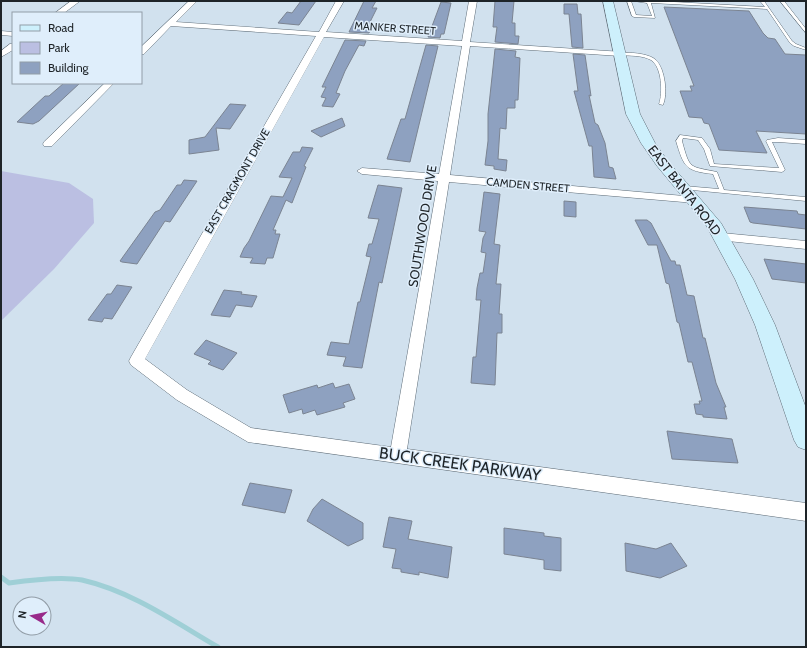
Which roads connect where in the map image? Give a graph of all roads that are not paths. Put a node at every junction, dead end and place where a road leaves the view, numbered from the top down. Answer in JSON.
{"nodes":[{"id":1,"x":76,"y":1,"type":"edge"},
{"id":2,"x":192,"y":1,"type":"edge"},
{"id":3,"x":340,"y":1,"type":"edge"},
{"id":4,"x":473,"y":1,"type":"edge"},
{"id":5,"x":608,"y":1,"type":"edge"},
{"id":6,"x":629,"y":1,"type":"edge"},
{"id":7,"x":636,"y":1,"type":"edge"},
{"id":8,"x":762,"y":1,"type":"edge"},
{"id":9,"x":782,"y":1,"type":"edge"},
{"id":10,"x":649,"y":2,"type":"edge"},
{"id":11,"x":670,"y":2,"type":"edge"},
{"id":12,"x":768,"y":8,"type":"junction"},
{"id":13,"x":60,"y":12,"type":"edge"},
{"id":14,"x":169,"y":24,"type":"junction"},
{"id":15,"x":806,"y":32,"type":"edge"},
{"id":16,"x":1,"y":33,"type":"edge"},
{"id":17,"x":12,"y":34,"type":"edge"},
{"id":18,"x":321,"y":34,"type":"junction"},
{"id":19,"x":466,"y":44,"type":"junction"},
{"id":20,"x":12,"y":47,"type":"edge"},
{"id":21,"x":806,"y":49,"type":"edge"},
{"id":22,"x":142,"y":51,"type":"edge"},
{"id":23,"x":620,"y":54,"type":"junction"},
{"id":24,"x":1,"y":55,"type":"edge"},
{"id":25,"x":109,"y":84,"type":"edge"},
{"id":26,"x":661,"y":104,"type":"dead end"},
{"id":27,"x":806,"y":142,"type":"edge"},
{"id":28,"x":48,"y":144,"type":"dead end"},
{"id":29,"x":712,"y":165,"type":"junction"},
{"id":30,"x":362,"y":171,"type":"dead end"},
{"id":31,"x":715,"y":173,"type":"junction"},
{"id":32,"x":444,"y":178,"type":"junction"},
{"id":33,"x":722,"y":191,"type":"junction"},
{"id":34,"x":689,"y":194,"type":"junction"},
{"id":35,"x":806,"y":199,"type":"edge"},
{"id":36,"x":722,"y":237,"type":"junction"},
{"id":37,"x":806,"y":245,"type":"edge"},
{"id":38,"x":136,"y":361,"type":"joint"},
{"id":39,"x":806,"y":440,"type":"edge"},
{"id":40,"x":398,"y":456,"type":"junction"},
{"id":41,"x":806,"y":512,"type":"edge"}],
"edges":[{"from":1,"to":13,"type":"street"},
{"from":2,"to":14,"type":"street"},
{"from":3,"to":18,"type":"street","name":"EAST CRAGMONT DRIVE"},
{"from":4,"to":19,"type":"street","name":"SOUTHWOOD DRIVE"},
{"from":5,"to":23,"type":"street","name":"EAST BANTA ROAD"},
{"from":6,"to":10,"type":"lane"},
{"from":7,"to":10,"type":"lane"},
{"from":8,"to":12,"type":"lane"},
{"from":9,"to":15,"type":"lane"},
{"from":10,"to":11,"type":"lane"},
{"from":11,"to":12,"type":"lane"},
{"from":12,"to":21,"type":"lane"},
{"from":14,"to":18,"type":"street","name":"MANKER STREET"},
{"from":14,"to":22,"type":"street"},
{"from":16,"to":17,"type":"street"},
{"from":18,"to":19,"type":"street","name":"MANKER STREET"},
{"from":18,"to":38,"type":"street","name":"EAST CRAGMONT DRIVE"},
{"from":19,"to":23,"type":"street","name":"MANKER STREET"},
{"from":19,"to":32,"type":"street","name":"SOUTHWOOD DRIVE"},
{"from":20,"to":24,"type":"street"},
{"from":23,"to":26,"type":"lane"},
{"from":23,"to":34,"type":"street","name":"EAST BANTA ROAD"},
{"from":25,"to":28,"type":"street"},
{"from":27,"to":29,"type":"lane"},
{"from":29,"to":31,"type":"lane"},
{"from":29,"to":31,"type":"lane"},
{"from":30,"to":32,"type":"street","name":"CAMDEN STREET"},
{"from":31,"to":33,"type":"lane"},
{"from":32,"to":34,"type":"street","name":"CAMDEN STREET"},
{"from":32,"to":40,"type":"street","name":"SOUTHWOOD DRIVE"},
{"from":33,"to":34,"type":"lane"},
{"from":33,"to":35,"type":"lane"},
{"from":34,"to":36,"type":"street","name":"EAST BANTA ROAD"},
{"from":36,"to":37,"type":"street"},
{"from":36,"to":39,"type":"street","name":"EAST BANTA ROAD"},
{"from":38,"to":40,"type":"street","name":"BUCK CREEK PARKWAY"},
{"from":40,"to":41,"type":"street","name":"BUCK CREEK PARKWAY"}]}
